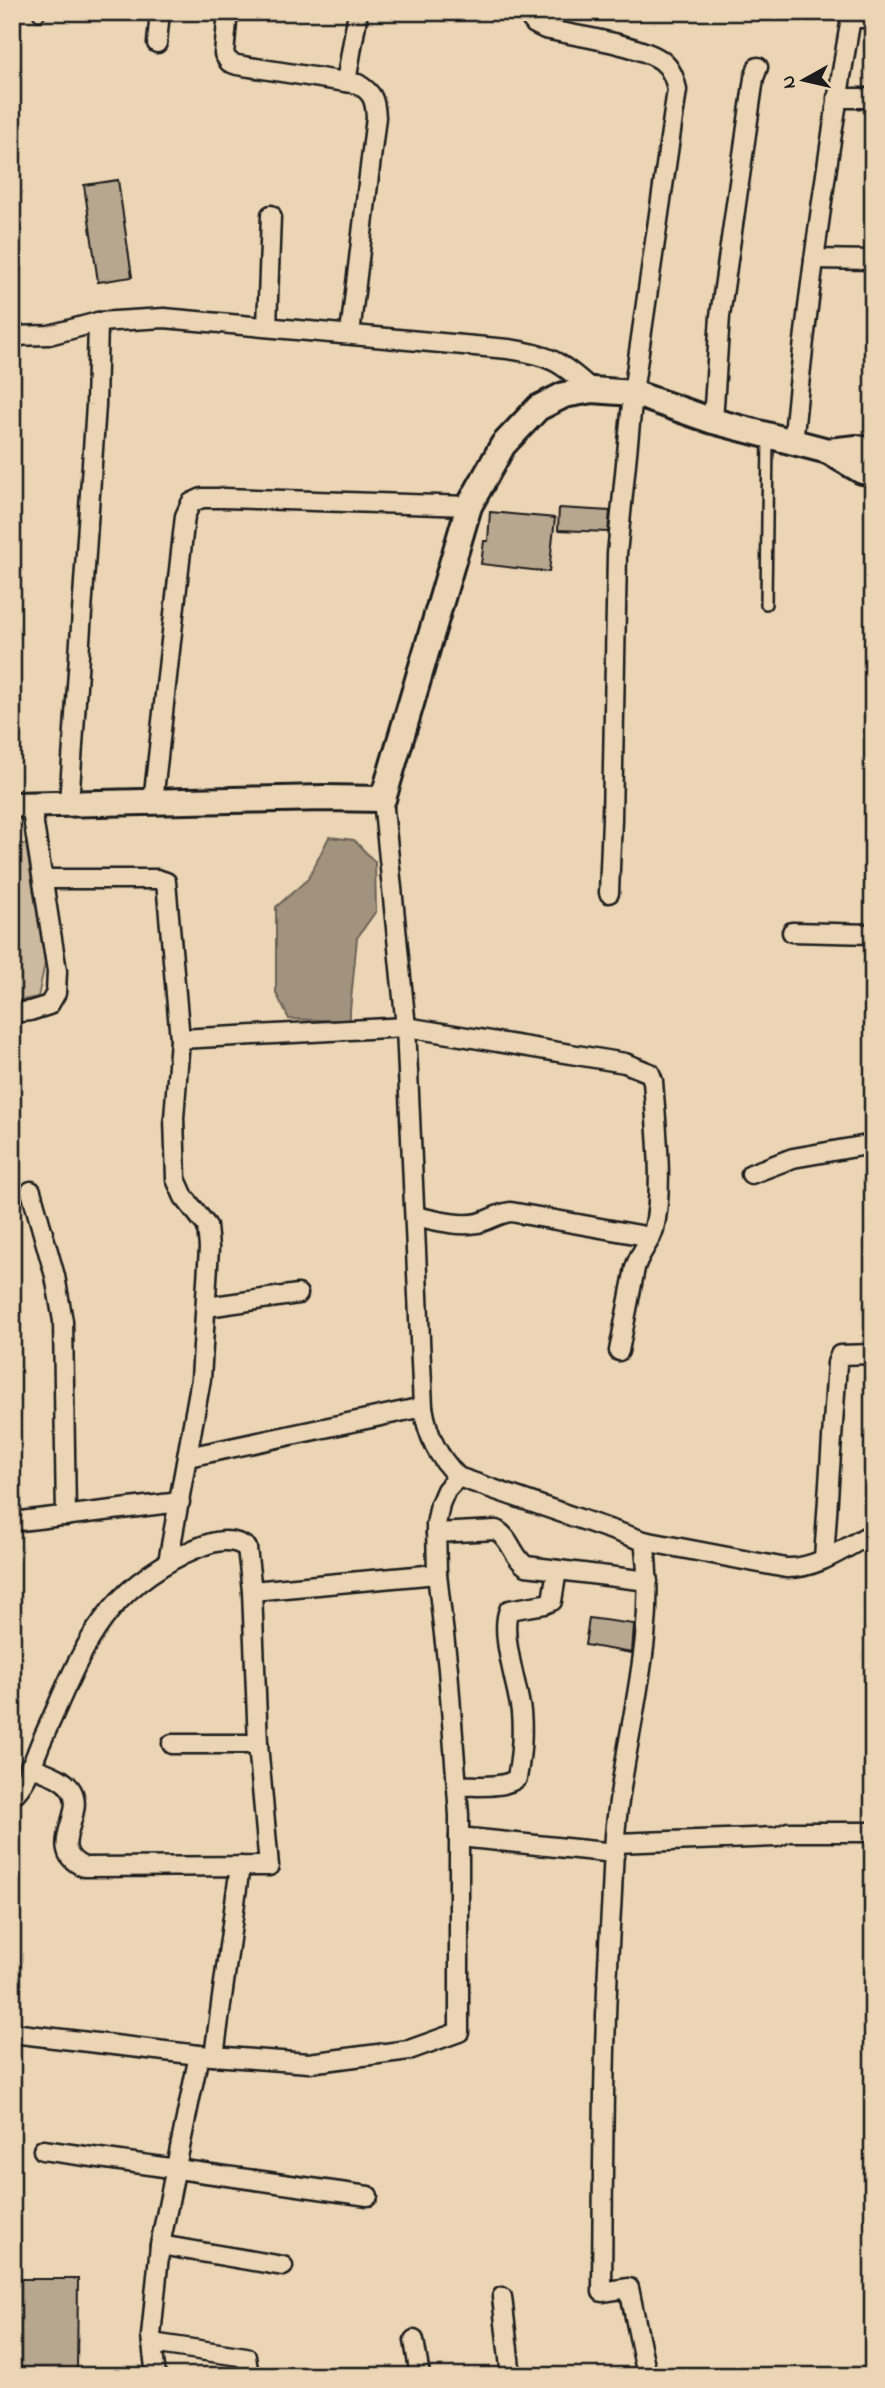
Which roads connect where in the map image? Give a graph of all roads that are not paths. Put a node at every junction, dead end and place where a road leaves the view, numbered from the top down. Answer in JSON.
{"nodes":[{"id":1,"x":160,"y":12,"type":"edge"},
{"id":2,"x":228,"y":12,"type":"edge"},
{"id":3,"x":358,"y":12,"type":"edge"},
{"id":4,"x":526,"y":12,"type":"edge"},
{"id":5,"x":851,"y":15,"type":"edge"},
{"id":6,"x":873,"y":18,"type":"edge"},
{"id":7,"x":157,"y":43,"type":"dead end"},
{"id":8,"x":758,"y":67,"type":"dead end"},
{"id":9,"x":346,"y":82,"type":"junction"},
{"id":10,"x":837,"y":98,"type":"junction"},
{"id":11,"x":873,"y":98,"type":"edge"},
{"id":12,"x":271,"y":215,"type":"dead end"},
{"id":13,"x":814,"y":259,"type":"junction"},
{"id":14,"x":873,"y":260,"type":"edge"},
{"id":15,"x":98,"y":322,"type":"junction"},
{"id":16,"x":267,"y":327,"type":"junction"},
{"id":17,"x":350,"y":334,"type":"junction"},
{"id":18,"x":12,"y":336,"type":"edge"},
{"id":19,"x":592,"y":390,"type":"junction"},
{"id":20,"x":633,"y":393,"type":"junction"},
{"id":21,"x":712,"y":421,"type":"junction"},
{"id":22,"x":768,"y":436,"type":"junction"},
{"id":23,"x":793,"y":444,"type":"junction"},
{"id":24,"x":873,"y":451,"type":"edge"},
{"id":25,"x":828,"y":452,"type":"junction"},
{"id":26,"x":873,"y":472,"type":"edge"},
{"id":27,"x":468,"y":506,"type":"junction"},
{"id":28,"x":766,"y":604,"type":"dead end"},
{"id":29,"x":383,"y":799,"type":"junction"},
{"id":30,"x":153,"y":802,"type":"junction"},
{"id":31,"x":69,"y":804,"type":"junction"},
{"id":32,"x":22,"y":805,"type":"edge"},
{"id":33,"x":44,"y":879,"type":"junction"},
{"id":34,"x":608,"y":893,"type":"dead end"},
{"id":35,"x":792,"y":932,"type":"dead end"},
{"id":36,"x":873,"y":934,"type":"edge"},
{"id":37,"x":12,"y":1013,"type":"edge"},
{"id":38,"x":406,"y":1027,"type":"junction"},
{"id":39,"x":180,"y":1039,"type":"junction"},
{"id":40,"x":873,"y":1144,"type":"edge"},
{"id":41,"x":751,"y":1174,"type":"dead end"},
{"id":42,"x":31,"y":1191,"type":"dead end"},
{"id":43,"x":415,"y":1216,"type":"junction"},
{"id":44,"x":651,"y":1237,"type":"junction"},
{"id":45,"x":298,"y":1294,"type":"dead end"},
{"id":46,"x":207,"y":1307,"type":"junction"},
{"id":47,"x":619,"y":1351,"type":"dead end"},
{"id":48,"x":873,"y":1354,"type":"edge"},
{"id":49,"x":423,"y":1407,"type":"junction"},
{"id":50,"x":188,"y":1457,"type":"junction"},
{"id":51,"x":458,"y":1477,"type":"junction"},
{"id":52,"x":180,"y":1502,"type":"junction"},
{"id":53,"x":66,"y":1516,"type":"junction"},
{"id":54,"x":12,"y":1522,"type":"edge"},
{"id":55,"x":436,"y":1533,"type":"junction"},
{"id":56,"x":873,"y":1533,"type":"edge"},
{"id":57,"x":644,"y":1541,"type":"junction"},
{"id":58,"x":824,"y":1559,"type":"junction"},
{"id":59,"x":168,"y":1562,"type":"junction"},
{"id":60,"x":557,"y":1570,"type":"junction"},
{"id":61,"x":438,"y":1574,"type":"junction"},
{"id":62,"x":648,"y":1581,"type":"junction"},
{"id":63,"x":252,"y":1591,"type":"junction"},
{"id":64,"x":172,"y":1744,"type":"dead end"},
{"id":65,"x":258,"y":1744,"type":"junction"},
{"id":66,"x":30,"y":1766,"type":"junction"},
{"id":67,"x":458,"y":1786,"type":"junction"},
{"id":68,"x":12,"y":1796,"type":"edge"},
{"id":69,"x":873,"y":1832,"type":"edge"},
{"id":70,"x":459,"y":1837,"type":"junction"},
{"id":71,"x":615,"y":1848,"type":"junction"},
{"id":72,"x":240,"y":1866,"type":"junction"},
{"id":73,"x":12,"y":2033,"type":"edge"},
{"id":74,"x":207,"y":2055,"type":"junction"},
{"id":75,"x":43,"y":2150,"type":"dead end"},
{"id":76,"x":176,"y":2168,"type":"junction"},
{"id":77,"x":368,"y":2196,"type":"dead end"},
{"id":78,"x":160,"y":2245,"type":"junction"},
{"id":79,"x":284,"y":2266,"type":"dead end"},
{"id":80,"x":502,"y":2297,"type":"dead end"},
{"id":81,"x":414,"y":2340,"type":"dead end"},
{"id":82,"x":152,"y":2343,"type":"junction"},
{"id":83,"x":156,"y":2376,"type":"edge"},
{"id":84,"x":249,"y":2376,"type":"edge"},
{"id":85,"x":419,"y":2376,"type":"edge"},
{"id":86,"x":511,"y":2376,"type":"edge"},
{"id":87,"x":647,"y":2376,"type":"edge"}],
"edges":[{"from":1,"to":7,"type":"street"},
{"from":2,"to":9,"type":"street"},
{"from":3,"to":9,"type":"street"},
{"from":4,"to":20,"type":"street"},
{"from":5,"to":6,"type":"street"},
{"from":5,"to":10,"type":"street"},
{"from":8,"to":21,"type":"street"},
{"from":9,"to":17,"type":"street"},
{"from":10,"to":11,"type":"street"},
{"from":10,"to":13,"type":"street"},
{"from":12,"to":16,"type":"street"},
{"from":13,"to":14,"type":"street"},
{"from":13,"to":23,"type":"street"},
{"from":15,"to":16,"type":"street"},
{"from":15,"to":18,"type":"street"},
{"from":15,"to":31,"type":"street"},
{"from":16,"to":17,"type":"street"},
{"from":17,"to":19,"type":"street"},
{"from":19,"to":20,"type":"main road"},
{"from":19,"to":27,"type":"main road"},
{"from":20,"to":21,"type":"main road"},
{"from":20,"to":34,"type":"street"},
{"from":21,"to":22,"type":"main road"},
{"from":22,"to":23,"type":"main road"},
{"from":22,"to":28,"type":"lane"},
{"from":23,"to":25,"type":"main road"},
{"from":24,"to":25,"type":"main road"},
{"from":25,"to":26,"type":"main road"},
{"from":27,"to":29,"type":"main road"},
{"from":27,"to":30,"type":"street"},
{"from":29,"to":30,"type":"main road"},
{"from":29,"to":38,"type":"street"},
{"from":30,"to":31,"type":"main road"},
{"from":31,"to":32,"type":"main road"},
{"from":32,"to":33,"type":"street"},
{"from":33,"to":37,"type":"street"},
{"from":33,"to":39,"type":"street"},
{"from":35,"to":36,"type":"street"},
{"from":38,"to":39,"type":"street"},
{"from":38,"to":43,"type":"street"},
{"from":38,"to":44,"type":"street"},
{"from":39,"to":46,"type":"street"},
{"from":40,"to":41,"type":"street"},
{"from":42,"to":53,"type":"street"},
{"from":43,"to":44,"type":"street"},
{"from":43,"to":49,"type":"street"},
{"from":44,"to":47,"type":"street"},
{"from":45,"to":46,"type":"street"},
{"from":46,"to":50,"type":"street"},
{"from":48,"to":58,"type":"street"},
{"from":49,"to":50,"type":"street"},
{"from":49,"to":51,"type":"street"},
{"from":50,"to":52,"type":"street"},
{"from":51,"to":55,"type":"street"},
{"from":51,"to":57,"type":"street"},
{"from":52,"to":53,"type":"street"},
{"from":52,"to":59,"type":"street"},
{"from":53,"to":54,"type":"street"},
{"from":55,"to":60,"type":"street"},
{"from":55,"to":61,"type":"street"},
{"from":56,"to":58,"type":"street"},
{"from":57,"to":58,"type":"street"},
{"from":57,"to":62,"type":"street"},
{"from":59,"to":63,"type":"street"},
{"from":59,"to":66,"type":"street"},
{"from":60,"to":62,"type":"street"},
{"from":60,"to":67,"type":"street"},
{"from":61,"to":63,"type":"street"},
{"from":61,"to":67,"type":"street"},
{"from":62,"to":71,"type":"street"},
{"from":63,"to":65,"type":"street"},
{"from":64,"to":65,"type":"street"},
{"from":65,"to":72,"type":"street"},
{"from":66,"to":68,"type":"street"},
{"from":66,"to":72,"type":"street"},
{"from":67,"to":70,"type":"street"},
{"from":69,"to":71,"type":"street"},
{"from":70,"to":71,"type":"street"},
{"from":70,"to":74,"type":"street"},
{"from":71,"to":87,"type":"street"},
{"from":72,"to":74,"type":"street"},
{"from":73,"to":74,"type":"street"},
{"from":74,"to":76,"type":"street"},
{"from":75,"to":76,"type":"street"},
{"from":76,"to":77,"type":"street"},
{"from":76,"to":78,"type":"street"},
{"from":78,"to":79,"type":"street"},
{"from":78,"to":82,"type":"street"},
{"from":80,"to":86,"type":"street"},
{"from":81,"to":85,"type":"street"},
{"from":82,"to":83,"type":"street"},
{"from":82,"to":84,"type":"street"}]}
